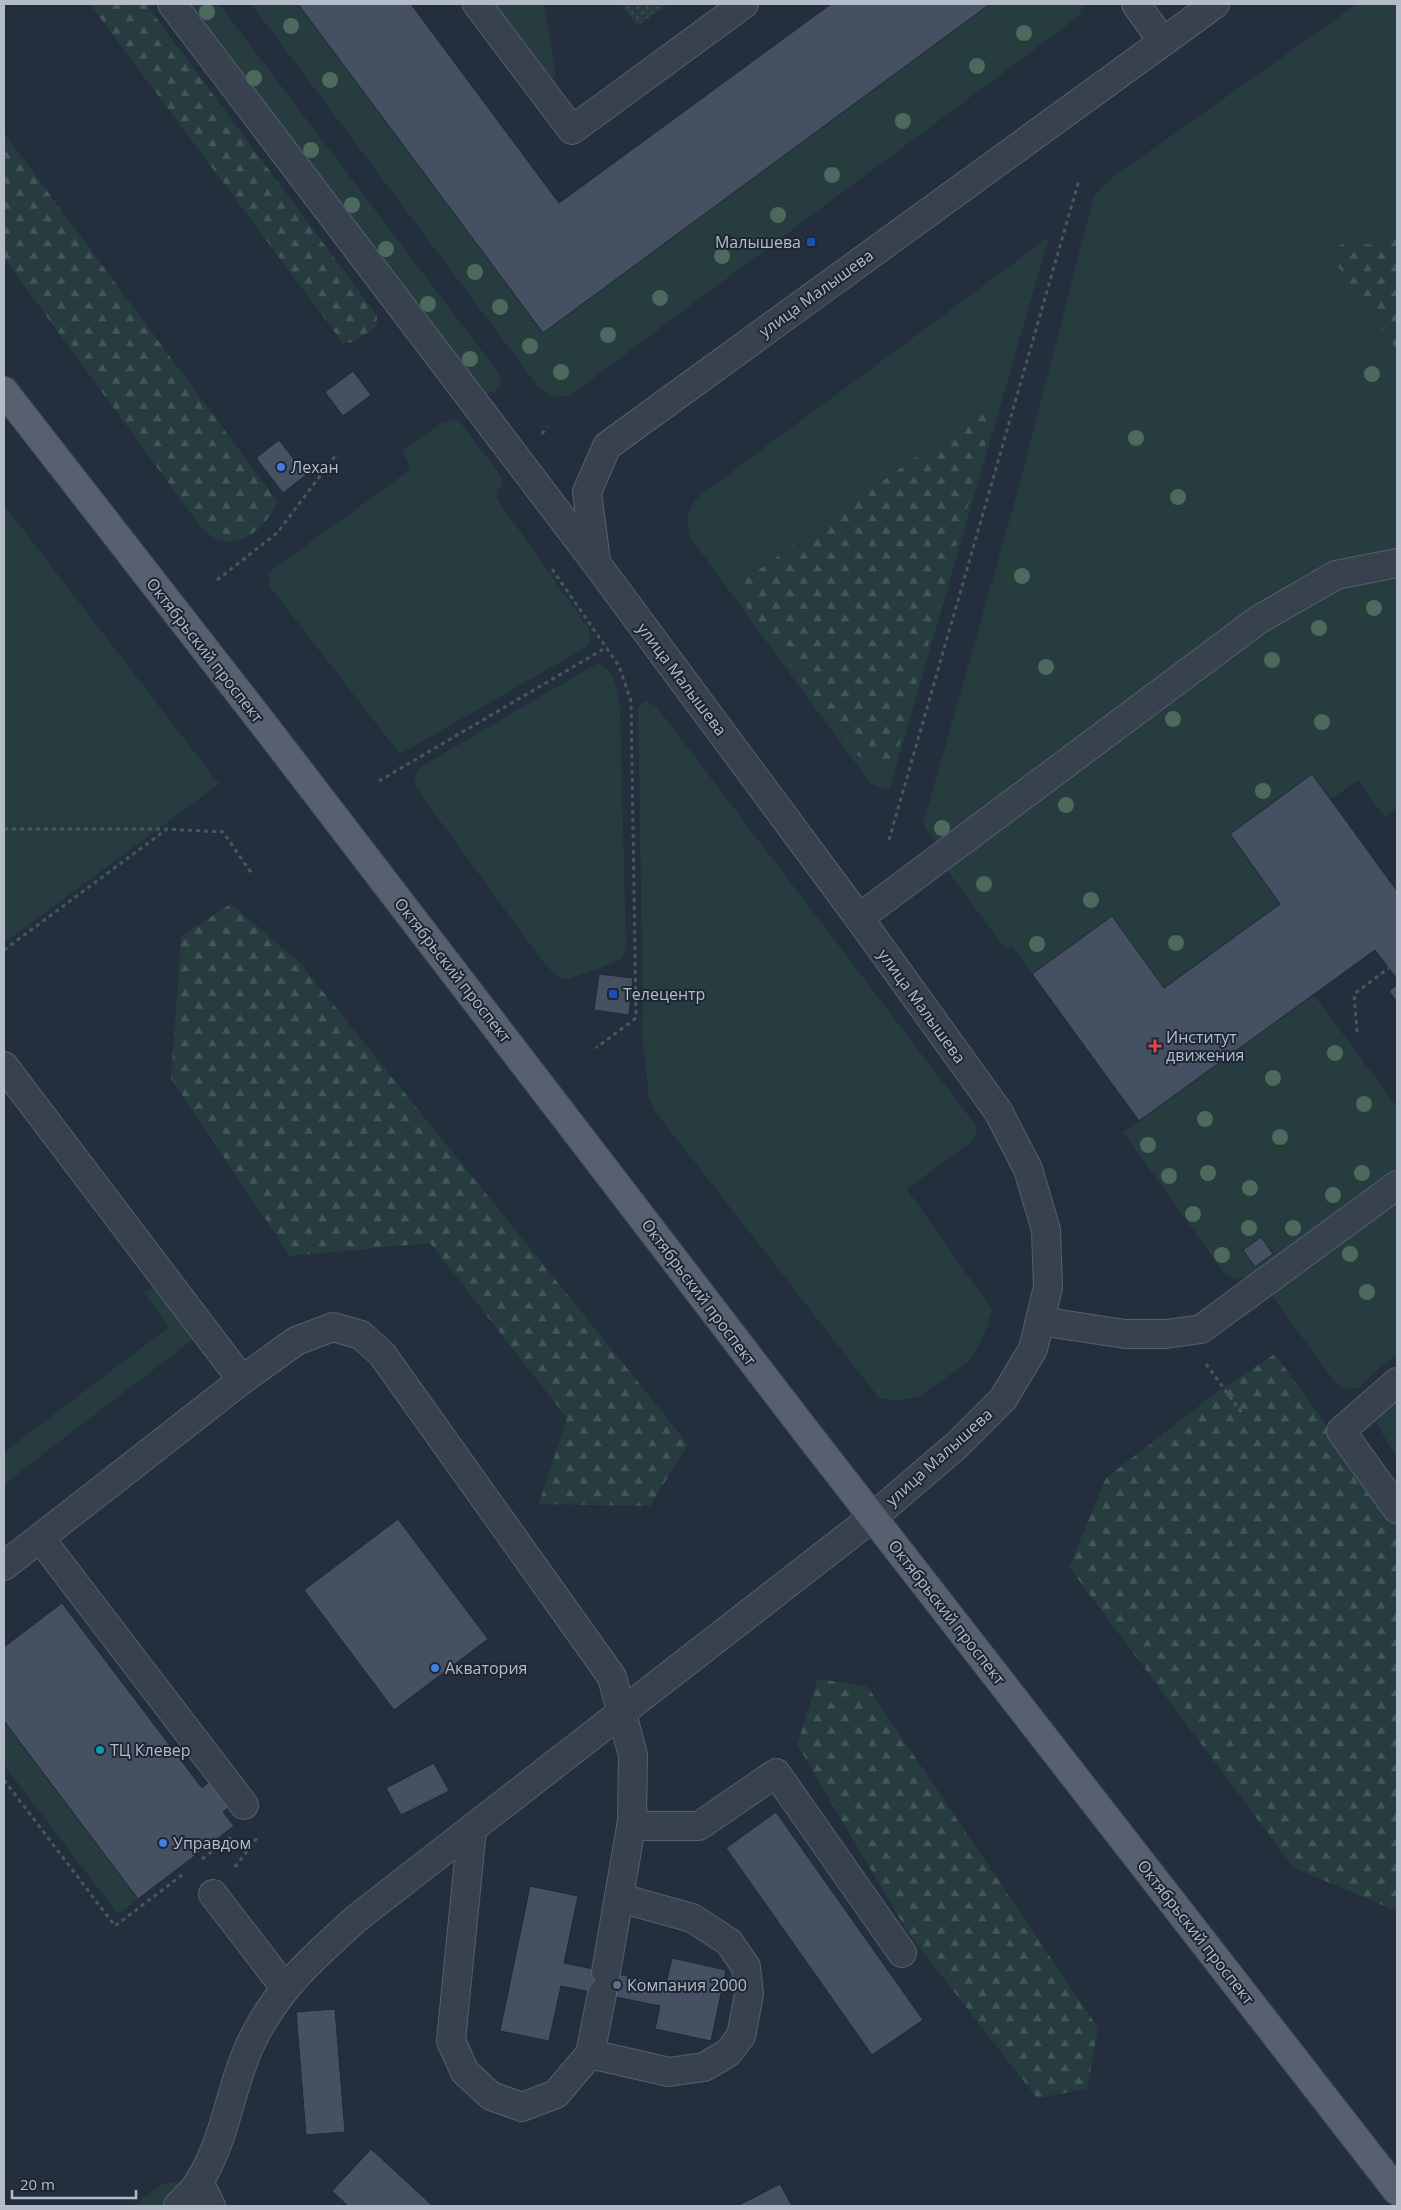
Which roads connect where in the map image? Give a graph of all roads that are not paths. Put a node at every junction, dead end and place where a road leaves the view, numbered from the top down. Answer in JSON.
{"nodes":[{"id":1,"x":172,"y":4,"type":"edge"},
{"id":2,"x":477,"y":4,"type":"edge"},
{"id":3,"x":744,"y":4,"type":"edge"},
{"id":4,"x":1136,"y":4,"type":"edge"},
{"id":5,"x":1215,"y":4,"type":"edge"},
{"id":6,"x":1162,"y":42,"type":"junction"},
{"id":7,"x":4,"y":390,"type":"edge"},
{"id":8,"x":1397,"y":562,"type":"edge"},
{"id":9,"x":596,"y":563,"type":"junction"},
{"id":10,"x":859,"y":918,"type":"junction"},
{"id":11,"x":4,"y":1066,"type":"edge"},
{"id":12,"x":1397,"y":1185,"type":"edge"},
{"id":13,"x":1040,"y":1321,"type":"junction"},
{"id":14,"x":242,"y":1380,"type":"junction"},
{"id":15,"x":1397,"y":1382,"type":"edge"},
{"id":16,"x":1397,"y":1509,"type":"edge"},
{"id":17,"x":873,"y":1516,"type":"junction"},
{"id":18,"x":40,"y":1538,"type":"junction"},
{"id":19,"x":4,"y":1566,"type":"edge"},
{"id":20,"x":622,"y":1712,"type":"junction"},
{"id":21,"x":249,"y":1812,"type":"road end"},
{"id":22,"x":631,"y":1826,"type":"junction"},
{"id":23,"x":472,"y":1829,"type":"junction"},
{"id":24,"x":213,"y":1894,"type":"road end"},
{"id":25,"x":620,"y":1898,"type":"junction"},
{"id":26,"x":902,"y":1953,"type":"dead end"},
{"id":27,"x":285,"y":1988,"type":"junction"},
{"id":28,"x":590,"y":2054,"type":"junction"},
{"id":29,"x":199,"y":2182,"type":"junction"},
{"id":30,"x":1397,"y":2191,"type":"edge"},
{"id":31,"x":178,"y":2206,"type":"edge"},
{"id":32,"x":211,"y":2206,"type":"edge"}],
"edges":[{"from":1,"to":9,"type":"street"},
{"from":2,"to":3,"type":"street"},
{"from":4,"to":6,"type":"street"},
{"from":5,"to":6,"type":"street","name":"улица Малышева"},
{"from":6,"to":9,"type":"street","name":"улица Малышева"},
{"from":7,"to":17,"type":"main road","name":"Октябрьский проспект"},
{"from":8,"to":10,"type":"street"},
{"from":9,"to":10,"type":"street","name":"улица Малышева"},
{"from":10,"to":13,"type":"street","name":"улица Малышева"},
{"from":11,"to":14,"type":"street"},
{"from":12,"to":13,"type":"street"},
{"from":13,"to":17,"type":"street","name":"улица Малышева"},
{"from":14,"to":18,"type":"street"},
{"from":14,"to":20,"type":"street"},
{"from":15,"to":16,"type":"street"},
{"from":17,"to":20,"type":"street","name":"улица Малышева"},
{"from":17,"to":30,"type":"main road","name":"Октябрьский проспект"},
{"from":18,"to":19,"type":"street"},
{"from":18,"to":21,"type":"street"},
{"from":20,"to":22,"type":"street"},
{"from":20,"to":23,"type":"street","name":"улица Малышева"},
{"from":22,"to":25,"type":"street"},
{"from":22,"to":26,"type":"street"},
{"from":23,"to":27,"type":"street","name":"улица Малышева"},
{"from":23,"to":28,"type":"street"},
{"from":24,"to":27,"type":"street"},
{"from":25,"to":28,"type":"street"},
{"from":25,"to":28,"type":"street"},
{"from":27,"to":29,"type":"street","name":"улица Малышева"},
{"from":29,"to":31,"type":"street","name":"улица Малышева"},
{"from":29,"to":32,"type":"street"}]}
